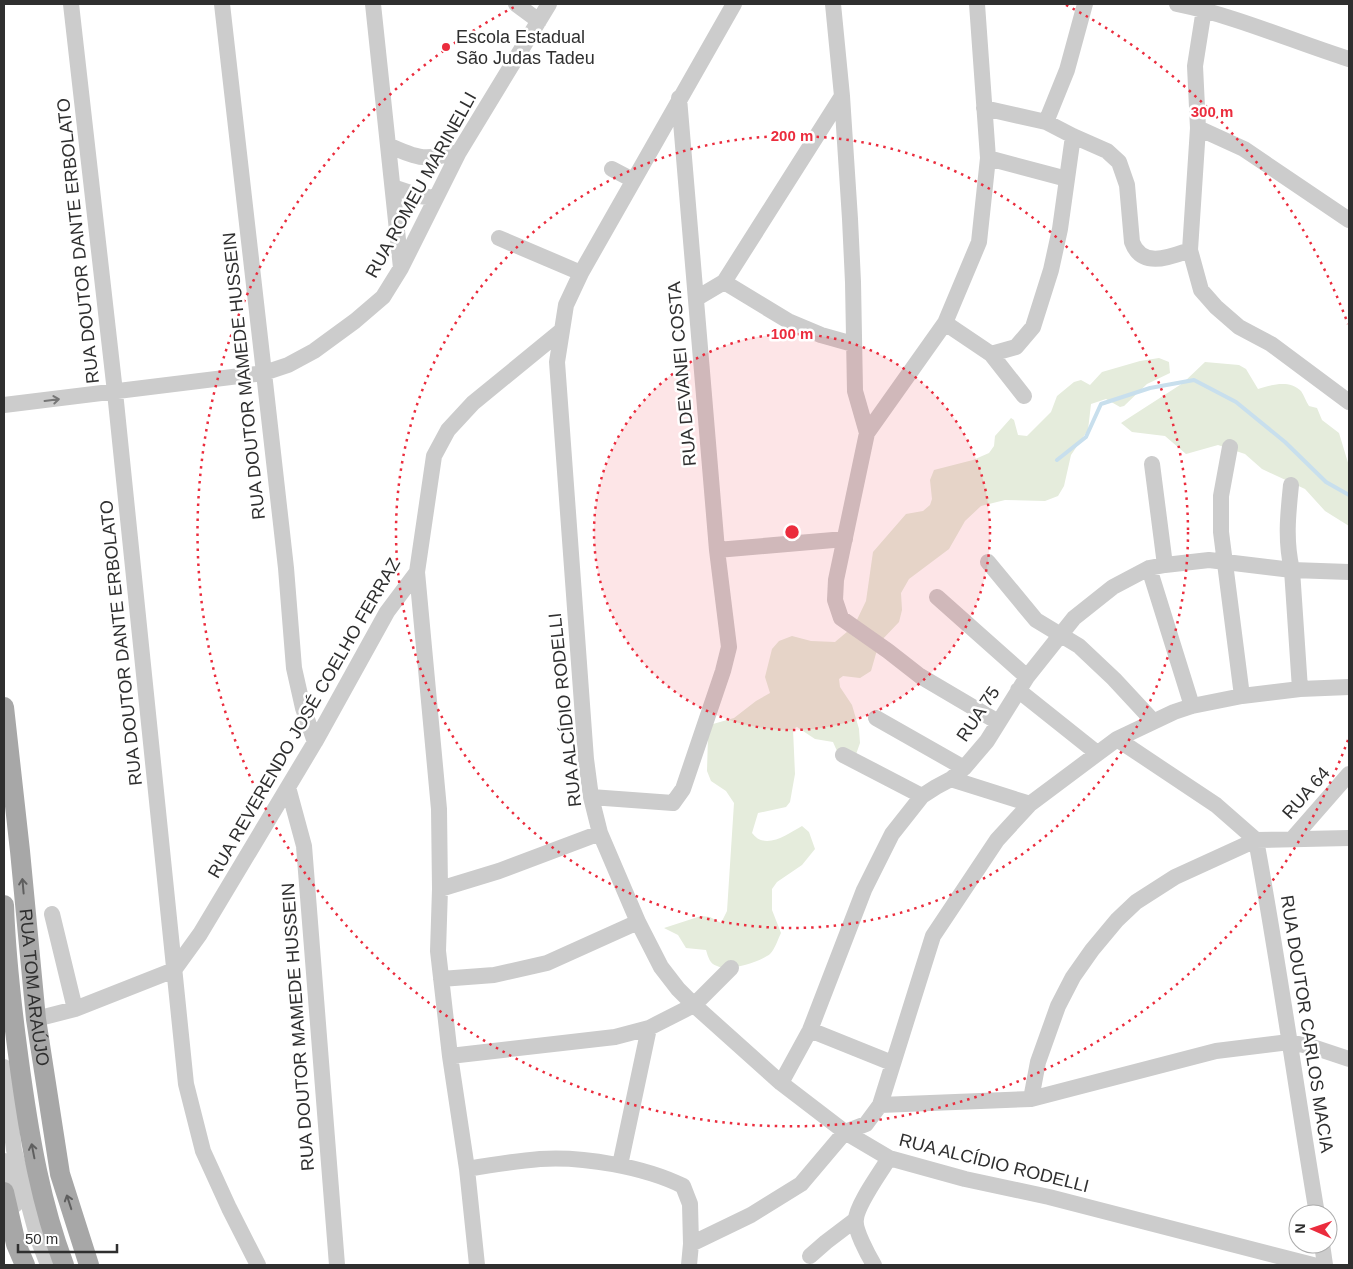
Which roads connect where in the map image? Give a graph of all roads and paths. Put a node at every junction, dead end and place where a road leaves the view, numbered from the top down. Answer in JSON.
{"nodes":[{"id":1,"x":71,"y":4,"type":"edge"},
{"id":2,"x":222,"y":4,"type":"edge"},
{"id":3,"x":373,"y":4,"type":"edge"},
{"id":4,"x":516,"y":4,"type":"edge"},
{"id":5,"x":549,"y":4,"type":"edge"},
{"id":6,"x":734,"y":4,"type":"edge"},
{"id":7,"x":832,"y":4,"type":"edge"},
{"id":8,"x":976,"y":4,"type":"edge"},
{"id":9,"x":1085,"y":4,"type":"edge"},
{"id":10,"x":1177,"y":4,"type":"edge"},
{"id":11,"x":1204,"y":7,"type":"edge"},
{"id":12,"x":539,"y":21,"type":"junction"},
{"id":13,"x":1349,"y":58,"type":"edge"},
{"id":14,"x":842,"y":96,"type":"junction"},
{"id":15,"x":679,"y":98,"type":"junction"},
{"id":16,"x":984,"y":108,"type":"junction"},
{"id":17,"x":1046,"y":122,"type":"junction"},
{"id":18,"x":1198,"y":128,"type":"junction"},
{"id":19,"x":1073,"y":136,"type":"junction"},
{"id":20,"x":388,"y":145,"type":"junction"},
{"id":21,"x":459,"y":152,"type":"junction"},
{"id":22,"x":988,"y":158,"type":"junction"},
{"id":23,"x":612,"y":169,"type":"dead end"},
{"id":24,"x":1067,"y":179,"type":"junction"},
{"id":25,"x":633,"y":180,"type":"junction"},
{"id":26,"x":393,"y":187,"type":"junction"},
{"id":27,"x":435,"y":198,"type":"junction"},
{"id":28,"x":1349,"y":220,"type":"edge"},
{"id":29,"x":499,"y":238,"type":"dead end"},
{"id":30,"x":1190,"y":250,"type":"junction"},
{"id":31,"x":401,"y":268,"type":"junction"},
{"id":32,"x":581,"y":273,"type":"junction"},
{"id":33,"x":724,"y":282,"type":"junction"},
{"id":34,"x":697,"y":298,"type":"junction"},
{"id":35,"x":945,"y":323,"type":"junction"},
{"id":36,"x":561,"y":330,"type":"junction"},
{"id":37,"x":853,"y":344,"type":"junction"},
{"id":38,"x":991,"y":354,"type":"junction"},
{"id":39,"x":264,"y":374,"type":"junction"},
{"id":40,"x":115,"y":392,"type":"junction"},
{"id":41,"x":1024,"y":396,"type":"dead end"},
{"id":42,"x":1349,"y":402,"type":"edge"},
{"id":43,"x":4,"y":405,"type":"edge"},
{"id":44,"x":868,"y":433,"type":"junction"},
{"id":45,"x":1230,"y":447,"type":"dead end"},
{"id":46,"x":1152,"y":464,"type":"dead end"},
{"id":47,"x":1291,"y":485,"type":"dead end"},
{"id":48,"x":845,"y":540,"type":"junction"},
{"id":49,"x":717,"y":550,"type":"junction"},
{"id":50,"x":1224,"y":561,"type":"junction"},
{"id":51,"x":988,"y":562,"type":"dead end"},
{"id":52,"x":1165,"y":565,"type":"junction"},
{"id":53,"x":1149,"y":568,"type":"junction"},
{"id":54,"x":1292,"y":570,"type":"junction"},
{"id":55,"x":417,"y":572,"type":"junction"},
{"id":56,"x":1349,"y":572,"type":"edge"},
{"id":57,"x":938,"y":597,"type":"dead end"},
{"id":58,"x":1062,"y":635,"type":"junction"},
{"id":59,"x":1022,"y":683,"type":"junction"},
{"id":60,"x":1349,"y":687,"type":"edge"},
{"id":61,"x":1300,"y":689,"type":"junction"},
{"id":62,"x":1242,"y":696,"type":"junction"},
{"id":63,"x":1192,"y":706,"type":"junction"},
{"id":64,"x":4,"y":707,"type":"edge"},
{"id":65,"x":876,"y":718,"type":"dead end"},
{"id":66,"x":1153,"y":721,"type":"junction"},
{"id":67,"x":998,"y":722,"type":"junction"},
{"id":68,"x":1117,"y":739,"type":"junction"},
{"id":69,"x":315,"y":742,"type":"junction"},
{"id":70,"x":1097,"y":753,"type":"junction"},
{"id":71,"x":843,"y":755,"type":"dead end"},
{"id":72,"x":964,"y":768,"type":"junction"},
{"id":73,"x":1349,"y":774,"type":"edge"},
{"id":74,"x":951,"y":779,"type":"junction"},
{"id":75,"x":288,"y":787,"type":"junction"},
{"id":76,"x":922,"y":796,"type":"junction"},
{"id":77,"x":591,"y":797,"type":"junction"},
{"id":78,"x":1030,"y":804,"type":"junction"},
{"id":79,"x":600,"y":833,"type":"junction"},
{"id":80,"x":1293,"y":838,"type":"junction"},
{"id":81,"x":1349,"y":838,"type":"edge"},
{"id":82,"x":1256,"y":840,"type":"junction"},
{"id":83,"x":440,"y":889,"type":"junction"},
{"id":84,"x":4,"y":905,"type":"edge"},
{"id":85,"x":52,"y":914,"type":"dead end"},
{"id":86,"x":638,"y":922,"type":"junction"},
{"id":87,"x":731,"y":968,"type":"dead end"},
{"id":88,"x":174,"y":970,"type":"junction"},
{"id":89,"x":441,"y":979,"type":"junction"},
{"id":90,"x":694,"y":1005,"type":"junction"},
{"id":91,"x":75,"y":1009,"type":"junction"},
{"id":92,"x":36,"y":1019,"type":"junction"},
{"id":93,"x":649,"y":1028,"type":"junction"},
{"id":94,"x":810,"y":1030,"type":"junction"},
{"id":95,"x":1289,"y":1042,"type":"junction"},
{"id":96,"x":450,"y":1056,"type":"junction"},
{"id":97,"x":1349,"y":1059,"type":"edge"},
{"id":98,"x":892,"y":1063,"type":"junction"},
{"id":99,"x":4,"y":1067,"type":"edge"},
{"id":100,"x":781,"y":1084,"type":"junction"},
{"id":101,"x":1031,"y":1099,"type":"junction"},
{"id":102,"x":880,"y":1105,"type":"junction"},
{"id":103,"x":845,"y":1132,"type":"junction"},
{"id":104,"x":889,"y":1158,"type":"junction"},
{"id":105,"x":4,"y":1161,"type":"edge"},
{"id":106,"x":620,"y":1165,"type":"junction"},
{"id":107,"x":467,"y":1169,"type":"junction"},
{"id":108,"x":4,"y":1192,"type":"edge"},
{"id":109,"x":1315,"y":1204,"type":"edge"},
{"id":110,"x":855,"y":1220,"type":"junction"},
{"id":111,"x":691,"y":1244,"type":"junction"},
{"id":112,"x":810,"y":1256,"type":"dead end"},
{"id":113,"x":25,"y":1265,"type":"edge"},
{"id":114,"x":34,"y":1265,"type":"edge"},
{"id":115,"x":48,"y":1265,"type":"edge"},
{"id":116,"x":64,"y":1265,"type":"edge"},
{"id":117,"x":89,"y":1265,"type":"edge"},
{"id":118,"x":258,"y":1265,"type":"edge"},
{"id":119,"x":337,"y":1265,"type":"edge"},
{"id":120,"x":476,"y":1265,"type":"edge"},
{"id":121,"x":689,"y":1265,"type":"edge"},
{"id":122,"x":874,"y":1265,"type":"edge"},
{"id":123,"x":1313,"y":1265,"type":"edge"}],
"edges":[{"from":1,"to":40,"type":"street","name":"RUA DOUTOR DANTE ERBOLATO"},
{"from":2,"to":39,"type":"street","name":"RUA DOUTOR MAMEDE HUSSEIN"},
{"from":3,"to":20,"type":"street"},
{"from":4,"to":12,"type":"street"},
{"from":5,"to":12,"type":"street","name":"RUA ROMEU MARINELLI"},
{"from":6,"to":15,"type":"street"},
{"from":7,"to":14,"type":"street"},
{"from":8,"to":16,"type":"street"},
{"from":9,"to":17,"type":"street"},
{"from":10,"to":11,"type":"street"},
{"from":11,"to":13,"type":"street"},
{"from":11,"to":18,"type":"street"},
{"from":12,"to":21,"type":"street","name":"RUA ROMEU MARINELLI"},
{"from":14,"to":33,"type":"street"},
{"from":14,"to":37,"type":"street"},
{"from":15,"to":25,"type":"street"},
{"from":15,"to":34,"type":"street","name":"RUA DEVANEI COSTA"},
{"from":16,"to":17,"type":"street"},
{"from":16,"to":22,"type":"street"},
{"from":17,"to":19,"type":"street"},
{"from":18,"to":28,"type":"street"},
{"from":18,"to":30,"type":"street"},
{"from":19,"to":24,"type":"street"},
{"from":19,"to":30,"type":"street"},
{"from":20,"to":21,"type":"street"},
{"from":20,"to":26,"type":"street"},
{"from":21,"to":27,"type":"street","name":"RUA ROMEU MARINELLI"},
{"from":22,"to":24,"type":"street"},
{"from":22,"to":35,"type":"street"},
{"from":23,"to":25,"type":"street"},
{"from":24,"to":38,"type":"street"},
{"from":25,"to":32,"type":"street"},
{"from":26,"to":27,"type":"street"},
{"from":26,"to":31,"type":"street"},
{"from":27,"to":31,"type":"street","name":"RUA ROMEU MARINELLI"},
{"from":29,"to":32,"type":"street"},
{"from":30,"to":42,"type":"street"},
{"from":31,"to":39,"type":"street","name":"RUA ROMEU MARINELLI"},
{"from":32,"to":36,"type":"street"},
{"from":33,"to":34,"type":"street"},
{"from":33,"to":37,"type":"street"},
{"from":34,"to":49,"type":"street","name":"RUA DEVANEI COSTA"},
{"from":35,"to":38,"type":"street"},
{"from":35,"to":44,"type":"street"},
{"from":36,"to":55,"type":"street","name":"RUA REVERENDO JOSÉ COELHO FERRAZ"},
{"from":36,"to":77,"type":"street","name":"RUA ALCÍDIO RODELLI"},
{"from":37,"to":44,"type":"street"},
{"from":38,"to":41,"type":"street"},
{"from":39,"to":40,"type":"street","name":"RUA ROMEU MARINELLI"},
{"from":39,"to":69,"type":"street","name":"RUA DOUTOR MAMEDE HUSSEIN"},
{"from":43,"to":40,"type":"street","name":"RUA ROMEU MARINELLI","one_way":true},
{"from":40,"to":88,"type":"street","name":"RUA DOUTOR DANTE ERBOLATO"},
{"from":44,"to":48,"type":"street"},
{"from":45,"to":50,"type":"street"},
{"from":46,"to":52,"type":"street"},
{"from":47,"to":54,"type":"street"},
{"from":48,"to":49,"type":"street"},
{"from":48,"to":67,"type":"street"},
{"from":49,"to":77,"type":"street","name":"RUA DEVANEI COSTA"},
{"from":50,"to":52,"type":"street","name":"RUA 75"},
{"from":50,"to":54,"type":"street","name":"RUA 75"},
{"from":50,"to":62,"type":"street"},
{"from":51,"to":58,"type":"street"},
{"from":52,"to":53,"type":"street","name":"RUA 75"},
{"from":53,"to":58,"type":"street","name":"RUA 75"},
{"from":53,"to":63,"type":"street"},
{"from":54,"to":56,"type":"street","name":"RUA 75"},
{"from":54,"to":61,"type":"street"},
{"from":55,"to":69,"type":"street","name":"RUA REVERENDO JOSÉ COELHO FERRAZ"},
{"from":55,"to":83,"type":"street"},
{"from":57,"to":59,"type":"street"},
{"from":58,"to":59,"type":"street","name":"RUA 75"},
{"from":58,"to":66,"type":"street"},
{"from":59,"to":67,"type":"street","name":"RUA 75"},
{"from":59,"to":70,"type":"street"},
{"from":60,"to":61,"type":"street"},
{"from":61,"to":62,"type":"street"},
{"from":62,"to":63,"type":"street"},
{"from":63,"to":66,"type":"street"},
{"from":92,"to":64,"type":"main road","name":"RUA TOM ARAÚJO","one_way":true},
{"from":65,"to":72,"type":"street"},
{"from":66,"to":68,"type":"street"},
{"from":67,"to":72,"type":"street","name":"RUA 75"},
{"from":68,"to":70,"type":"street"},
{"from":68,"to":82,"type":"street"},
{"from":69,"to":75,"type":"street","name":"RUA REVERENDO JOSÉ COELHO FERRAZ"},
{"from":70,"to":78,"type":"street"},
{"from":71,"to":76,"type":"street"},
{"from":72,"to":74,"type":"street","name":"RUA 75"},
{"from":73,"to":80,"type":"street","name":"RUA 64"},
{"from":74,"to":76,"type":"street","name":"RUA 75"},
{"from":74,"to":78,"type":"street"},
{"from":75,"to":88,"type":"street","name":"RUA REVERENDO JOSÉ COELHO FERRAZ"},
{"from":75,"to":119,"type":"street","name":"RUA DOUTOR MAMEDE HUSSEIN"},
{"from":76,"to":94,"type":"street","name":"RUA 75"},
{"from":77,"to":79,"type":"street","name":"RUA ALCÍDIO RODELLI"},
{"from":78,"to":98,"type":"street"},
{"from":79,"to":83,"type":"street"},
{"from":79,"to":86,"type":"street","name":"RUA ALCÍDIO RODELLI"},
{"from":80,"to":81,"type":"street"},
{"from":80,"to":82,"type":"street"},
{"from":82,"to":95,"type":"street","name":"RUA DOUTOR CARLOS MACIA"},
{"from":82,"to":101,"type":"street"},
{"from":83,"to":89,"type":"street"},
{"from":116,"to":84,"type":"main road","one_way":true},
{"from":85,"to":91,"type":"street"},
{"from":86,"to":89,"type":"street"},
{"from":86,"to":90,"type":"street","name":"RUA ALCÍDIO RODELLI"},
{"from":87,"to":90,"type":"street"},
{"from":88,"to":91,"type":"street"},
{"from":88,"to":118,"type":"street","name":"RUA DOUTOR DANTE ERBOLATO"},
{"from":89,"to":96,"type":"street"},
{"from":90,"to":93,"type":"street"},
{"from":90,"to":100,"type":"street","name":"RUA ALCÍDIO RODELLI"},
{"from":91,"to":92,"type":"street"},
{"from":117,"to":92,"type":"main road","name":"RUA TOM ARAÚJO","one_way":true},
{"from":93,"to":96,"type":"street"},
{"from":93,"to":106,"type":"street"},
{"from":94,"to":98,"type":"street"},
{"from":94,"to":100,"type":"street","name":"RUA 75"},
{"from":95,"to":97,"type":"street"},
{"from":95,"to":101,"type":"street"},
{"from":95,"to":109,"type":"street","name":"RUA DOUTOR CARLOS MACIA"},
{"from":96,"to":107,"type":"street"},
{"from":98,"to":102,"type":"street"},
{"from":99,"to":115,"type":"street"},
{"from":100,"to":103,"type":"street","name":"RUA ALCÍDIO RODELLI"},
{"from":101,"to":102,"type":"street"},
{"from":102,"to":103,"type":"street"},
{"from":103,"to":104,"type":"street","name":"RUA ALCÍDIO RODELLI"},
{"from":103,"to":111,"type":"street"},
{"from":104,"to":110,"type":"street"},
{"from":104,"to":123,"type":"street","name":"RUA ALCÍDIO RODELLI"},
{"from":105,"to":114,"type":"street"},
{"from":106,"to":107,"type":"street"},
{"from":106,"to":111,"type":"street"},
{"from":107,"to":120,"type":"street"},
{"from":108,"to":113,"type":"main road"},
{"from":110,"to":112,"type":"street"},
{"from":110,"to":122,"type":"street"},
{"from":111,"to":121,"type":"street"}]}
